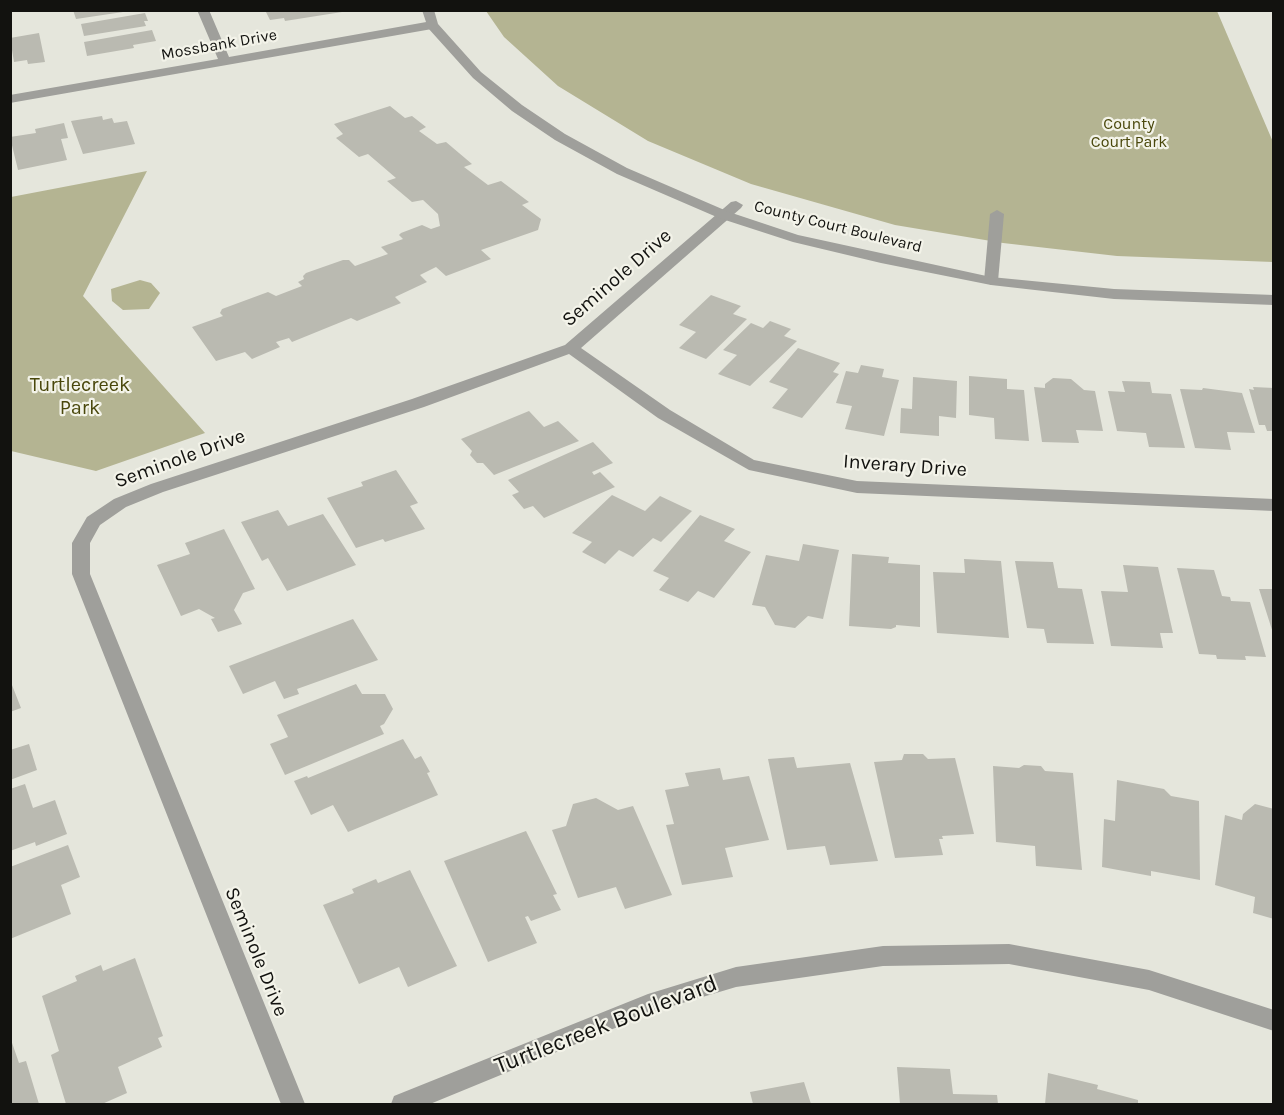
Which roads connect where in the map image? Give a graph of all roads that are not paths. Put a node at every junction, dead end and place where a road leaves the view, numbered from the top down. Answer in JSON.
{"nodes":[{"id":1,"x":203,"y":10,"type":"edge"},
{"id":2,"x":428,"y":10,"type":"edge"},
{"id":3,"x":432,"y":25,"type":"junction"},
{"id":4,"x":225,"y":61,"type":"junction"},
{"id":5,"x":10,"y":99,"type":"edge"},
{"id":6,"x":730,"y":210,"type":"junction"},
{"id":7,"x":997,"y":214,"type":"dead end"},
{"id":8,"x":991,"y":281,"type":"junction"},
{"id":9,"x":1274,"y":300,"type":"edge"},
{"id":10,"x":571,"y":348,"type":"junction"},
{"id":11,"x":1274,"y":506,"type":"edge"},
{"id":12,"x":1274,"y":1021,"type":"edge"},
{"id":13,"x":293,"y":1104,"type":"edge"},
{"id":14,"x":403,"y":1104,"type":"edge"}],
"edges":[{"from":1,"to":4,"type":"street"},
{"from":2,"to":3,"type":"street","name":"County Court Boulevard"},
{"from":3,"to":4,"type":"street","name":"Mossbank Drive"},
{"from":3,"to":6,"type":"street","name":"County Court Boulevard"},
{"from":4,"to":5,"type":"street","name":"Mossbank Drive"},
{"from":6,"to":8,"type":"street","name":"County Court Boulevard"},
{"from":6,"to":10,"type":"street","name":"Seminole Drive"},
{"from":7,"to":8,"type":"street"},
{"from":8,"to":9,"type":"street","name":"County Court Boulevard"},
{"from":10,"to":11,"type":"street","name":"Inverary Drive"},
{"from":10,"to":13,"type":"street","name":"Seminole Drive"},
{"from":12,"to":14,"type":"street","name":"Turtlecreek Boulevard"}]}
